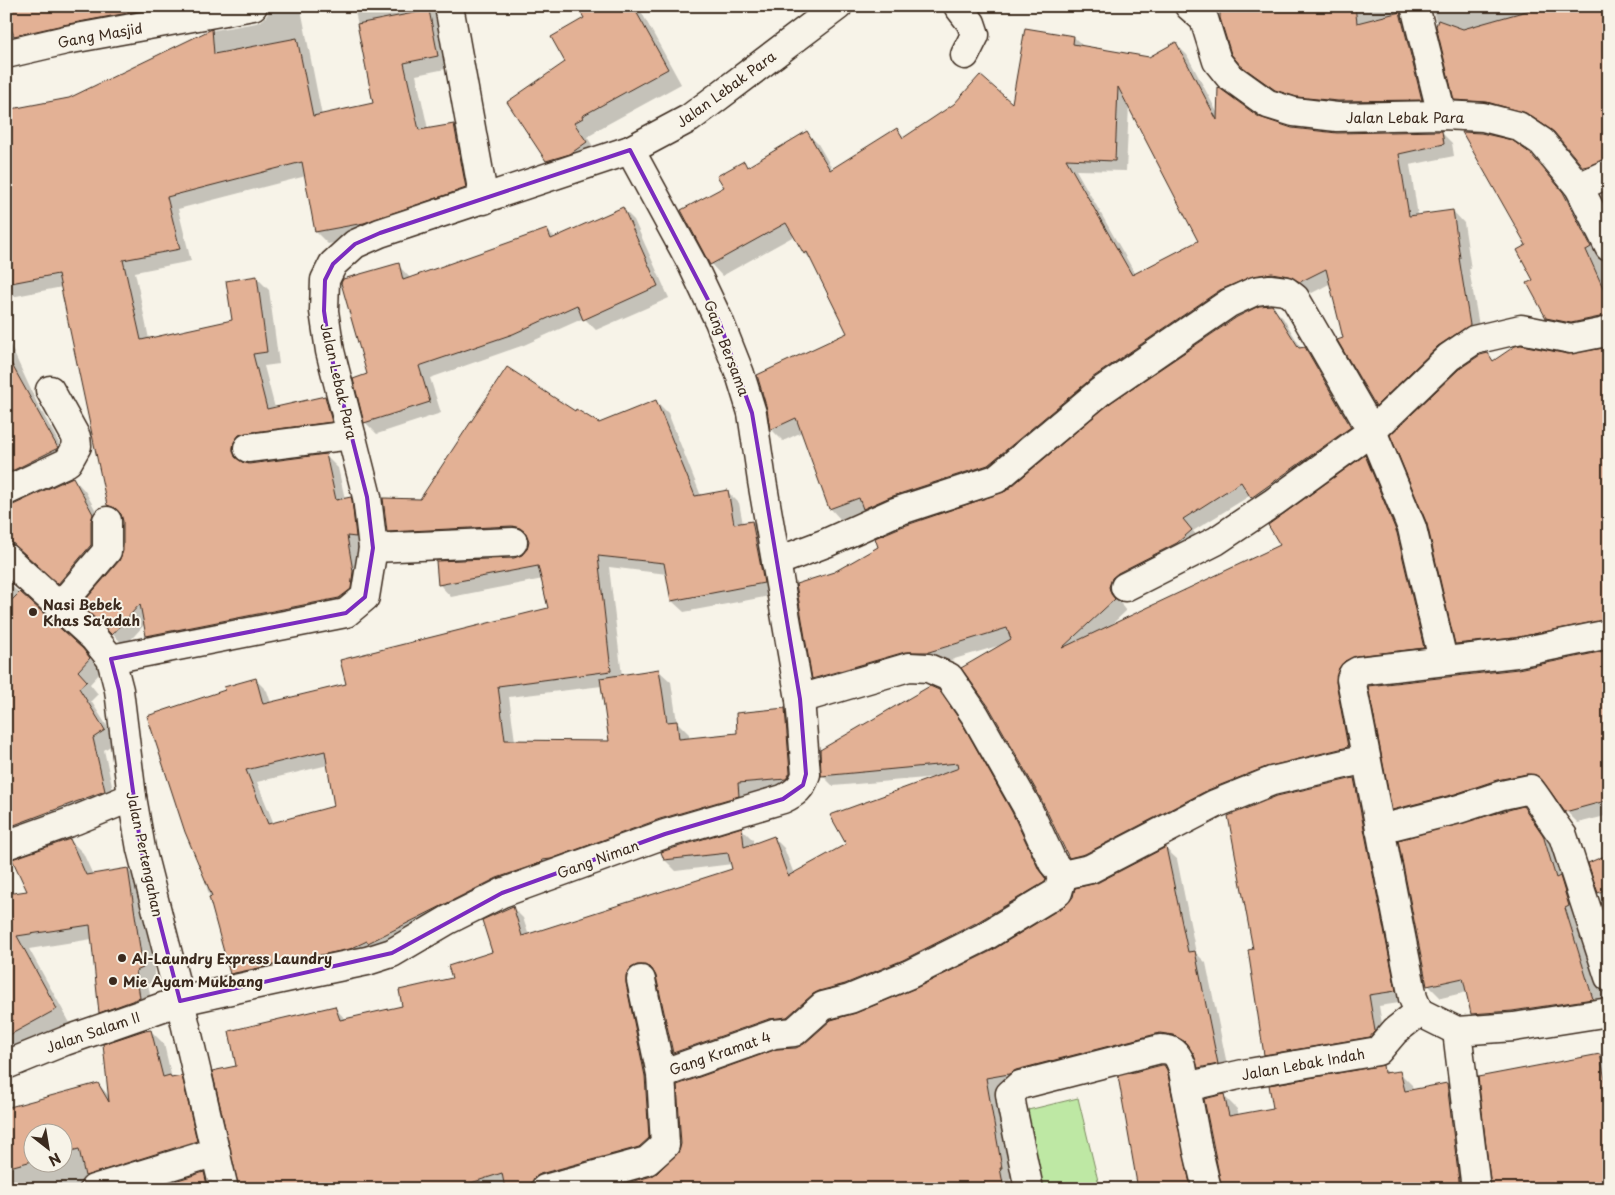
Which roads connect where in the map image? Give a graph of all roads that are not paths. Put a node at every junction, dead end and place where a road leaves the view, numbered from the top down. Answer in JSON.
{"nodes":[{"id":1,"x":254,"y":6,"type":"edge"},
{"id":2,"x":448,"y":6,"type":"edge"},
{"id":3,"x":838,"y":6,"type":"edge"},
{"id":4,"x":958,"y":6,"type":"edge"},
{"id":5,"x":1189,"y":6,"type":"edge"},
{"id":6,"x":1415,"y":6,"type":"edge"},
{"id":7,"x":6,"y":54,"type":"edge"},
{"id":8,"x":965,"y":55,"type":"dead end"},
{"id":9,"x":1442,"y":115,"type":"junction"},
{"id":10,"x":630,"y":150,"type":"junction"},
{"id":11,"x":1609,"y":173,"type":"edge"},
{"id":12,"x":1579,"y":187,"type":"junction"},
{"id":13,"x":484,"y":200,"type":"junction"},
{"id":14,"x":1609,"y":247,"type":"edge"},
{"id":15,"x":1609,"y":330,"type":"edge"},
{"id":16,"x":50,"y":390,"type":"dead end"},
{"id":17,"x":1372,"y":431,"type":"junction"},
{"id":18,"x":351,"y":434,"type":"junction"},
{"id":19,"x":248,"y":448,"type":"dead end"},
{"id":20,"x":6,"y":492,"type":"edge"},
{"id":21,"x":107,"y":521,"type":"dead end"},
{"id":22,"x":513,"y":542,"type":"dead end"},
{"id":23,"x":373,"y":548,"type":"junction"},
{"id":24,"x":6,"y":558,"type":"edge"},
{"id":25,"x":776,"y":562,"type":"junction"},
{"id":26,"x":1125,"y":587,"type":"dead end"},
{"id":27,"x":60,"y":606,"type":"junction"},
{"id":28,"x":1609,"y":634,"type":"edge"},
{"id":29,"x":111,"y":659,"type":"junction"},
{"id":30,"x":1443,"y":660,"type":"junction"},
{"id":31,"x":800,"y":699,"type":"junction"},
{"id":32,"x":1366,"y":759,"type":"junction"},
{"id":33,"x":132,"y":797,"type":"junction"},
{"id":34,"x":1380,"y":829,"type":"junction"},
{"id":35,"x":6,"y":846,"type":"edge"},
{"id":36,"x":1063,"y":875,"type":"junction"},
{"id":37,"x":1609,"y":977,"type":"edge"},
{"id":38,"x":641,"y":980,"type":"dead end"},
{"id":39,"x":180,"y":1001,"type":"junction"},
{"id":40,"x":1419,"y":1012,"type":"junction"},
{"id":41,"x":1609,"y":1012,"type":"edge"},
{"id":42,"x":1457,"y":1031,"type":"junction"},
{"id":43,"x":6,"y":1065,"type":"edge"},
{"id":44,"x":661,"y":1074,"type":"junction"},
{"id":45,"x":1186,"y":1087,"type":"junction"},
{"id":46,"x":216,"y":1152,"type":"junction"},
{"id":47,"x":94,"y":1189,"type":"edge"},
{"id":48,"x":224,"y":1189,"type":"edge"},
{"id":49,"x":545,"y":1189,"type":"edge"},
{"id":50,"x":1029,"y":1189,"type":"edge"},
{"id":51,"x":1207,"y":1189,"type":"edge"},
{"id":52,"x":1476,"y":1189,"type":"edge"}],
"edges":[{"from":1,"to":7,"type":"street","name":"Gang Masjid"},
{"from":2,"to":13,"type":"street"},
{"from":3,"to":10,"type":"street","name":"Jalan Lebak Para"},
{"from":4,"to":8,"type":"street"},
{"from":5,"to":9,"type":"street","name":"Jalan Lebak Para"},
{"from":6,"to":9,"type":"street"},
{"from":9,"to":12,"type":"street","name":"Jalan Lebak Para"},
{"from":10,"to":13,"type":"street","name":"Jalan Lebak Para"},
{"from":10,"to":25,"type":"street","name":"Gang Bersama"},
{"from":11,"to":12,"type":"street"},
{"from":12,"to":14,"type":"street","name":"Jalan Lebak Para"},
{"from":13,"to":18,"type":"street","name":"Jalan Lebak Para"},
{"from":15,"to":17,"type":"street"},
{"from":16,"to":20,"type":"street"},
{"from":17,"to":25,"type":"street"},
{"from":17,"to":26,"type":"street"},
{"from":17,"to":30,"type":"street"},
{"from":18,"to":19,"type":"street"},
{"from":18,"to":23,"type":"street","name":"Jalan Lebak Para"},
{"from":21,"to":27,"type":"street"},
{"from":22,"to":23,"type":"street"},
{"from":23,"to":29,"type":"street","name":"Jalan Lebak Para"},
{"from":24,"to":27,"type":"street","name":"Jalan Pertengahan"},
{"from":25,"to":31,"type":"street","name":"Gang Niman"},
{"from":27,"to":29,"type":"street","name":"Jalan Pertengahan"},
{"from":28,"to":30,"type":"street"},
{"from":29,"to":33,"type":"street","name":"Jalan Pertengahan"},
{"from":30,"to":32,"type":"street"},
{"from":31,"to":36,"type":"street"},
{"from":31,"to":39,"type":"street","name":"Gang Niman"},
{"from":32,"to":34,"type":"street"},
{"from":32,"to":36,"type":"street"},
{"from":33,"to":35,"type":"street"},
{"from":33,"to":39,"type":"street","name":"Jalan Pertengahan"},
{"from":34,"to":37,"type":"street"},
{"from":34,"to":40,"type":"street"},
{"from":36,"to":44,"type":"street","name":"Gang Kramat 4"},
{"from":38,"to":44,"type":"street"},
{"from":39,"to":43,"type":"street","name":"Jalan Salam II"},
{"from":39,"to":46,"type":"street","name":"Jalan Pertengahan"},
{"from":40,"to":42,"type":"street"},
{"from":40,"to":45,"type":"street","name":"Jalan Lebak Indah"},
{"from":41,"to":42,"type":"street"},
{"from":42,"to":52,"type":"street"},
{"from":44,"to":49,"type":"street","name":"Gang Kramat 4"},
{"from":45,"to":50,"type":"street"},
{"from":45,"to":51,"type":"street"},
{"from":46,"to":47,"type":"street"},
{"from":46,"to":48,"type":"street","name":"Jalan Pertengahan"}]}
